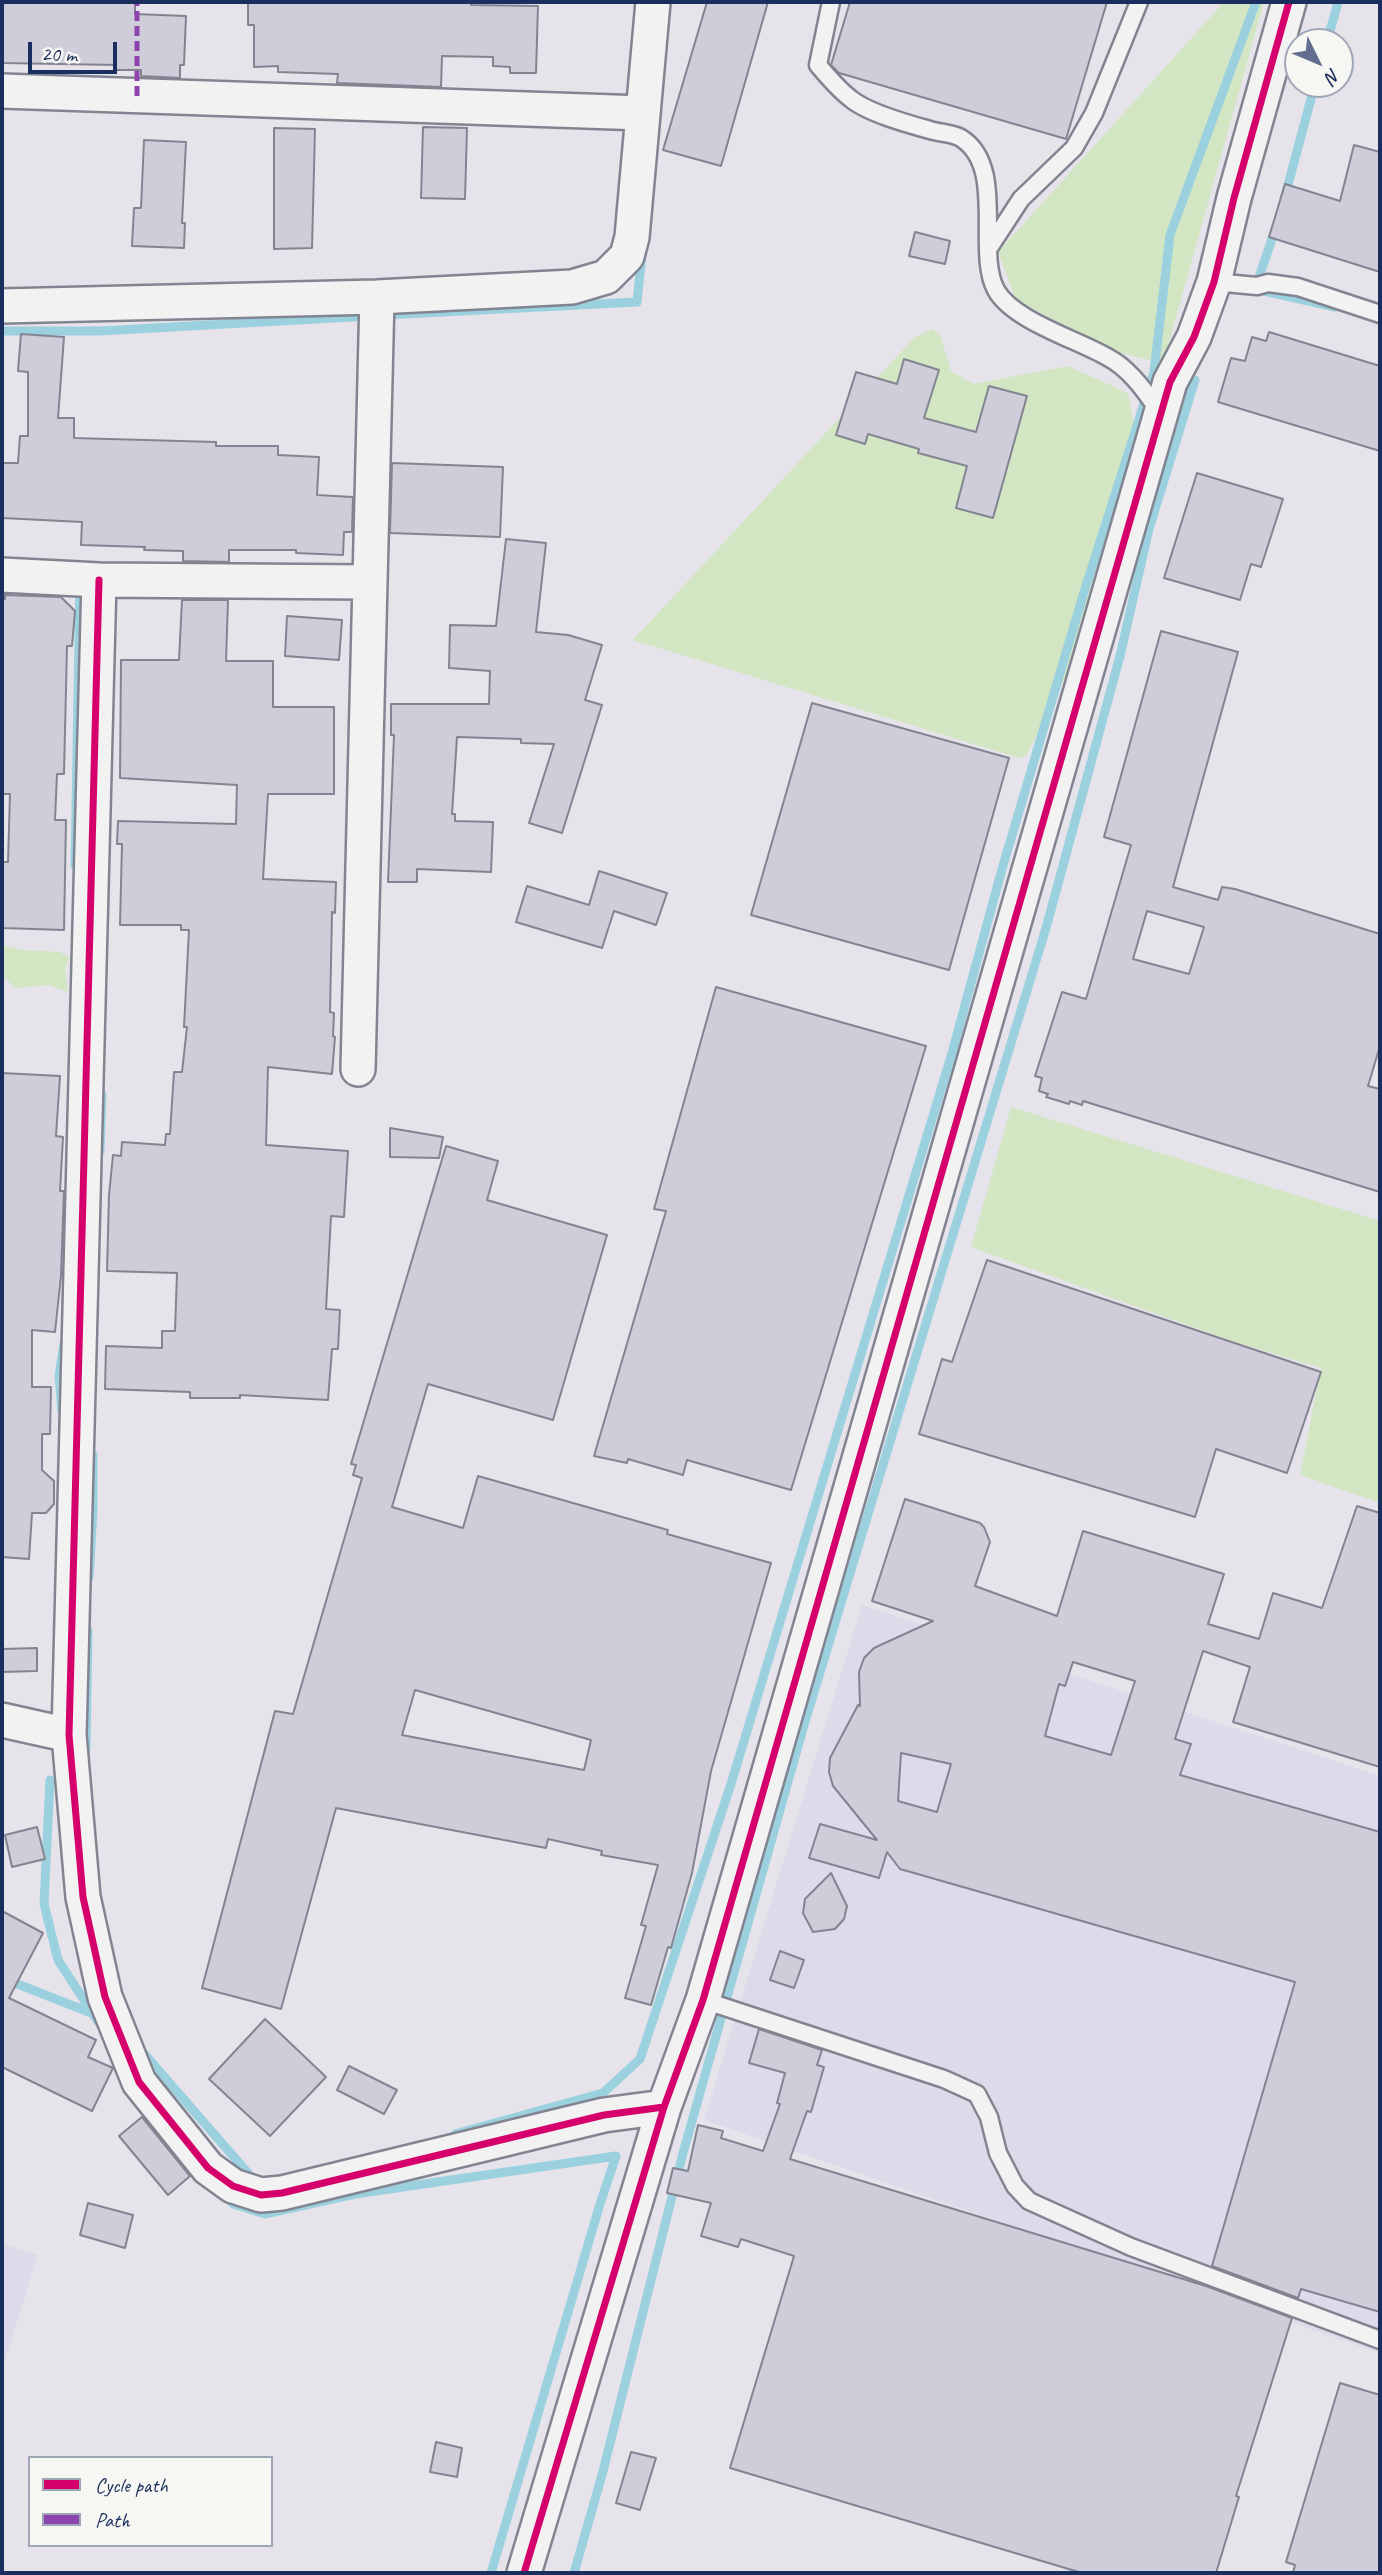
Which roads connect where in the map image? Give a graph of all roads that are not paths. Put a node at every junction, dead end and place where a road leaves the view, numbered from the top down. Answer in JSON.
{"nodes":[{"id":1,"x":653,"y":2,"type":"edge"},
{"id":2,"x":831,"y":2,"type":"edge"},
{"id":3,"x":1139,"y":2,"type":"edge"},
{"id":4,"x":1289,"y":2,"type":"edge"},
{"id":5,"x":2,"y":91,"type":"edge"},
{"id":6,"x":643,"y":113,"type":"junction"},
{"id":7,"x":989,"y":248,"type":"junction"},
{"id":8,"x":1214,"y":282,"type":"junction"},
{"id":9,"x":377,"y":297,"type":"junction"},
{"id":10,"x":2,"y":306,"type":"edge"},
{"id":11,"x":1380,"y":314,"type":"edge"},
{"id":12,"x":1161,"y":414,"type":"junction"},
{"id":13,"x":2,"y":575,"type":"edge"},
{"id":14,"x":99,"y":580,"type":"junction"},
{"id":15,"x":368,"y":582,"type":"junction"},
{"id":16,"x":358,"y":1069,"type":"dead end"},
{"id":17,"x":2,"y":1720,"type":"edge"},
{"id":18,"x":69,"y":1735,"type":"junction"},
{"id":19,"x":703,"y":2000,"type":"junction"},
{"id":20,"x":664,"y":2107,"type":"junction"},
{"id":21,"x":1380,"y":2340,"type":"edge"},
{"id":22,"x":524,"y":2573,"type":"edge"}],
"edges":[{"from":1,"to":6,"type":"street"},
{"from":2,"to":7,"type":"lane"},
{"from":3,"to":7,"type":"lane"},
{"from":4,"to":8,"type":"street"},
{"from":5,"to":6,"type":"street"},
{"from":6,"to":9,"type":"street"},
{"from":7,"to":12,"type":"lane"},
{"from":8,"to":11,"type":"lane"},
{"from":8,"to":12,"type":"street"},
{"from":9,"to":10,"type":"street"},
{"from":9,"to":15,"type":"street"},
{"from":12,"to":19,"type":"street"},
{"from":13,"to":14,"type":"street"},
{"from":14,"to":15,"type":"street"},
{"from":14,"to":18,"type":"street"},
{"from":15,"to":16,"type":"street"},
{"from":17,"to":18,"type":"street"},
{"from":18,"to":20,"type":"street"},
{"from":19,"to":20,"type":"street"},
{"from":19,"to":21,"type":"lane"},
{"from":20,"to":22,"type":"street"}]}
